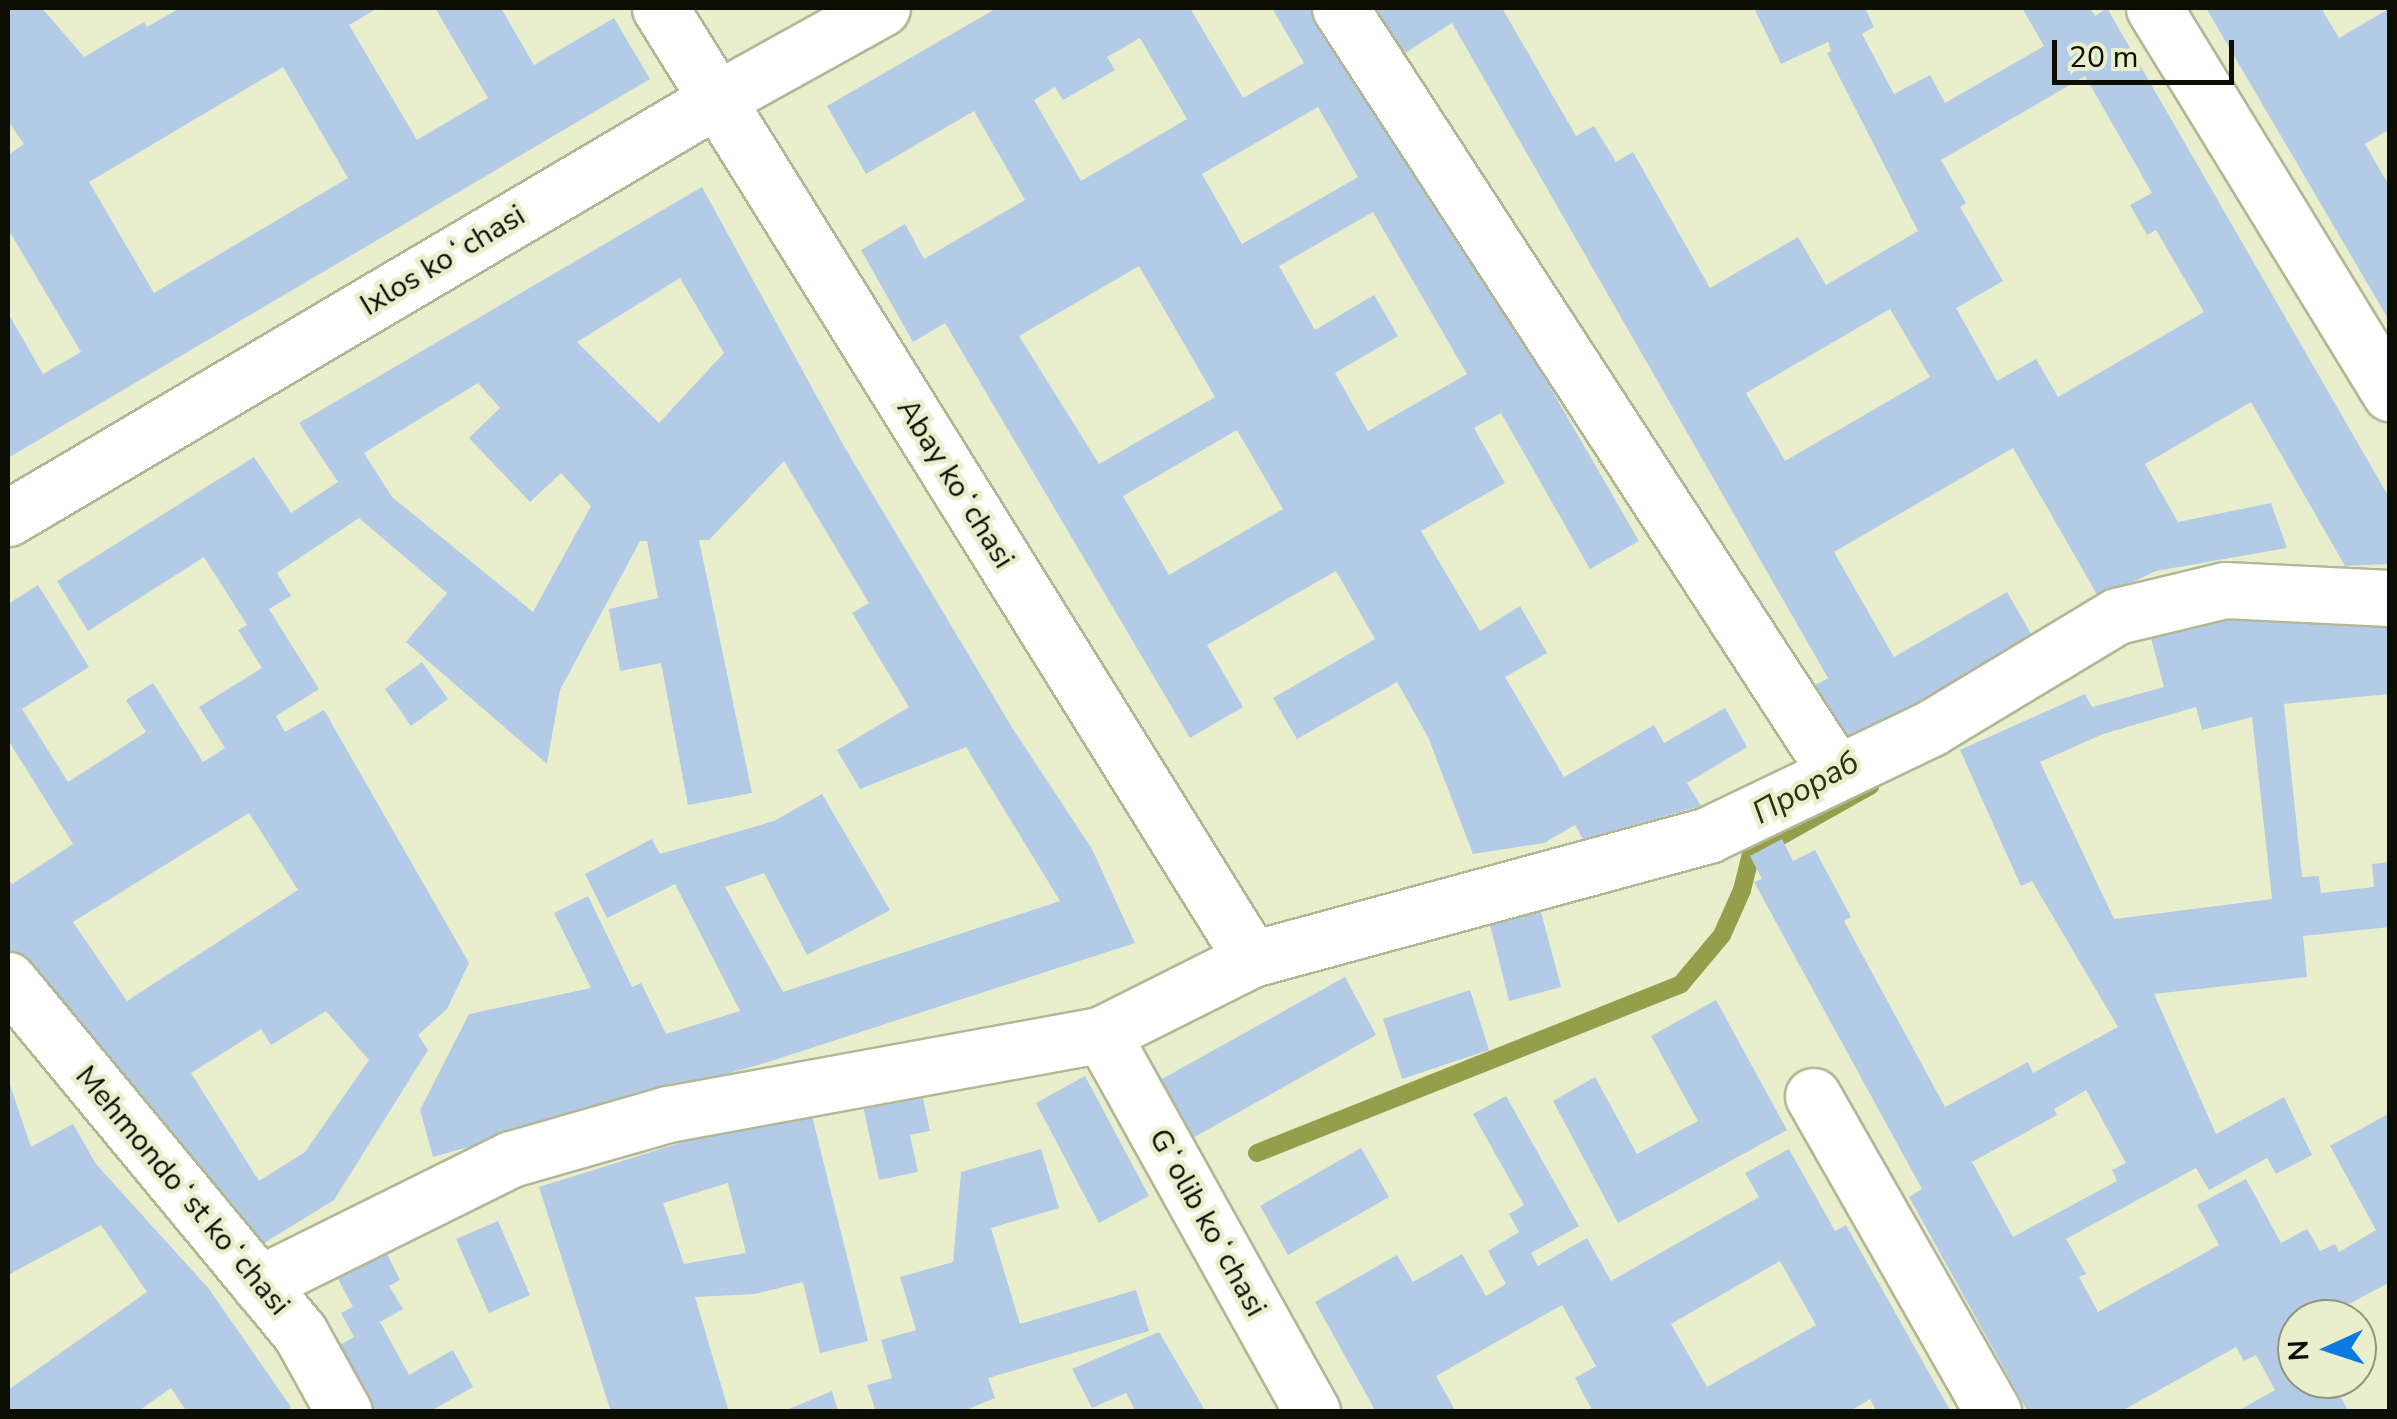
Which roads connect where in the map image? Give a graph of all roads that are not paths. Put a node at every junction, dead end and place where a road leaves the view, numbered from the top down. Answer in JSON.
{"nodes":[{"id":1,"x":660,"y":8,"type":"edge"},
{"id":2,"x":882,"y":8,"type":"edge"},
{"id":3,"x":1340,"y":8,"type":"edge"},
{"id":4,"x":2154,"y":8,"type":"edge"},
{"id":5,"x":714,"y":101,"type":"junction"},
{"id":6,"x":2390,"y":393,"type":"edge"},
{"id":7,"x":8,"y":518,"type":"edge"},
{"id":8,"x":2390,"y":598,"type":"edge"},
{"id":9,"x":1836,"y":772,"type":"junction"},
{"id":10,"x":1252,"y":959,"type":"junction"},
{"id":11,"x":8,"y":980,"type":"edge"},
{"id":12,"x":1102,"y":1034,"type":"junction"},
{"id":13,"x":1814,"y":1096,"type":"dead end"},
{"id":14,"x":259,"y":1284,"type":"junction"},
{"id":15,"x":344,"y":1412,"type":"edge"},
{"id":16,"x":1312,"y":1412,"type":"edge"},
{"id":17,"x":1993,"y":1412,"type":"edge"}],
"edges":[{"from":1,"to":5,"type":"street","name":"Abay koʻchasi"},
{"from":2,"to":5,"type":"street","name":"Ixlos koʻchasi"},
{"from":3,"to":9,"type":"street"},
{"from":4,"to":6,"type":"street"},
{"from":5,"to":7,"type":"street","name":"Ixlos koʻchasi"},
{"from":5,"to":10,"type":"street","name":"Abay koʻchasi"},
{"from":8,"to":9,"type":"street"},
{"from":9,"to":10,"type":"street"},
{"from":10,"to":12,"type":"street"},
{"from":11,"to":14,"type":"street","name":"Mehmondoʻst koʻchasi"},
{"from":12,"to":14,"type":"street"},
{"from":12,"to":16,"type":"street","name":"Gʻolib koʻchasi"},
{"from":13,"to":17,"type":"street"},
{"from":14,"to":15,"type":"street","name":"Mehmondoʻst koʻchasi"}]}
